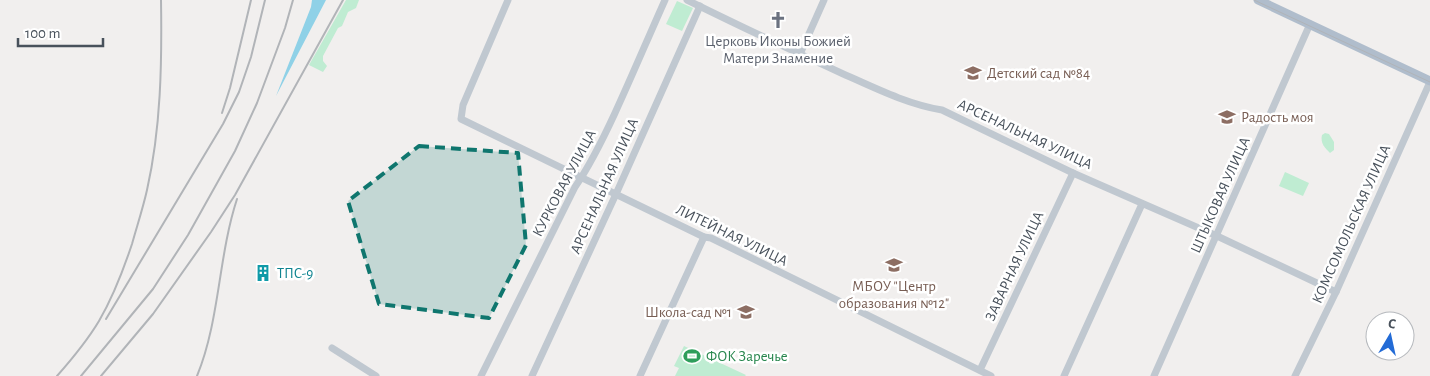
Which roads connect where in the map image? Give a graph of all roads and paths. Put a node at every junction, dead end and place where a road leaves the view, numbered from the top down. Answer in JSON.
{"nodes":[{"id":1,"x":508,"y":0,"type":"edge"},
{"id":2,"x":665,"y":0,"type":"edge"},
{"id":3,"x":687,"y":0,"type":"edge"},
{"id":4,"x":824,"y":0,"type":"edge"},
{"id":5,"x":1258,"y":0,"type":"edge"},
{"id":6,"x":700,"y":6,"type":"junction"},
{"id":7,"x":1310,"y":24,"type":"junction"},
{"id":8,"x":800,"y":54,"type":"junction"},
{"id":9,"x":1430,"y":81,"type":"edge"},
{"id":10,"x":1073,"y":173,"type":"junction"},
{"id":11,"x":582,"y":178,"type":"junction"},
{"id":12,"x":616,"y":194,"type":"junction"},
{"id":13,"x":1142,"y":204,"type":"junction"},
{"id":14,"x":1217,"y":236,"type":"junction"},
{"id":15,"x":704,"y":237,"type":"junction"},
{"id":16,"x":1336,"y":292,"type":"junction"},
{"id":17,"x":332,"y":348,"type":"dead end"},
{"id":18,"x":980,"y":370,"type":"junction"},
{"id":19,"x":376,"y":376,"type":"edge"},
{"id":20,"x":481,"y":376,"type":"edge"},
{"id":21,"x":532,"y":376,"type":"edge"},
{"id":22,"x":640,"y":376,"type":"edge"},
{"id":23,"x":991,"y":376,"type":"edge"},
{"id":24,"x":1064,"y":376,"type":"edge"},
{"id":25,"x":1154,"y":376,"type":"edge"},
{"id":26,"x":1295,"y":376,"type":"edge"}],
"edges":[{"from":1,"to":11,"type":"street","name":"ЛИТЕЙНАЯ УЛИЦА"},
{"from":2,"to":11,"type":"street","name":"КУРКОВАЯ УЛИЦА"},
{"from":3,"to":6,"type":"street","name":"АРСЕНАЛЬНАЯ УЛИЦА"},
{"from":4,"to":8,"type":"street"},
{"from":5,"to":7,"type":"main road"},
{"from":6,"to":8,"type":"street","name":"АРСЕНАЛЬНАЯ УЛИЦА"},
{"from":6,"to":12,"type":"street","name":"АРСЕНАЛЬНАЯ УЛИЦА"},
{"from":7,"to":9,"type":"main road"},
{"from":7,"to":14,"type":"street","name":"ШТЫКОВАЯ УЛИЦА"},
{"from":8,"to":10,"type":"street","name":"АРСЕНАЛЬНАЯ УЛИЦА"},
{"from":9,"to":16,"type":"street","name":"КОМСОМОЛЬСКАЯ УЛИЦА"},
{"from":10,"to":13,"type":"street","name":"АРСЕНАЛЬНАЯ УЛИЦА"},
{"from":10,"to":18,"type":"street","name":"ЗАВАРНАЯ УЛИЦА"},
{"from":11,"to":12,"type":"street","name":"ЛИТЕЙНАЯ УЛИЦА"},
{"from":11,"to":20,"type":"street","name":"КУРКОВАЯ УЛИЦА"},
{"from":12,"to":15,"type":"street","name":"ЛИТЕЙНАЯ УЛИЦА"},
{"from":12,"to":21,"type":"street","name":"АРСЕНАЛЬНАЯ УЛИЦА"},
{"from":13,"to":14,"type":"street","name":"АРСЕНАЛЬНАЯ УЛИЦА"},
{"from":13,"to":24,"type":"street"},
{"from":14,"to":16,"type":"street","name":"АРСЕНАЛЬНАЯ УЛИЦА"},
{"from":14,"to":25,"type":"street","name":"ШТЫКОВАЯ УЛИЦА"},
{"from":15,"to":18,"type":"street","name":"ЛИТЕЙНАЯ УЛИЦА"},
{"from":15,"to":22,"type":"street"},
{"from":16,"to":26,"type":"street","name":"КОМСОМОЛЬСКАЯ УЛИЦА"},
{"from":17,"to":19,"type":"street"},
{"from":18,"to":23,"type":"street","name":"ЛИТЕЙНАЯ УЛИЦА"}]}
